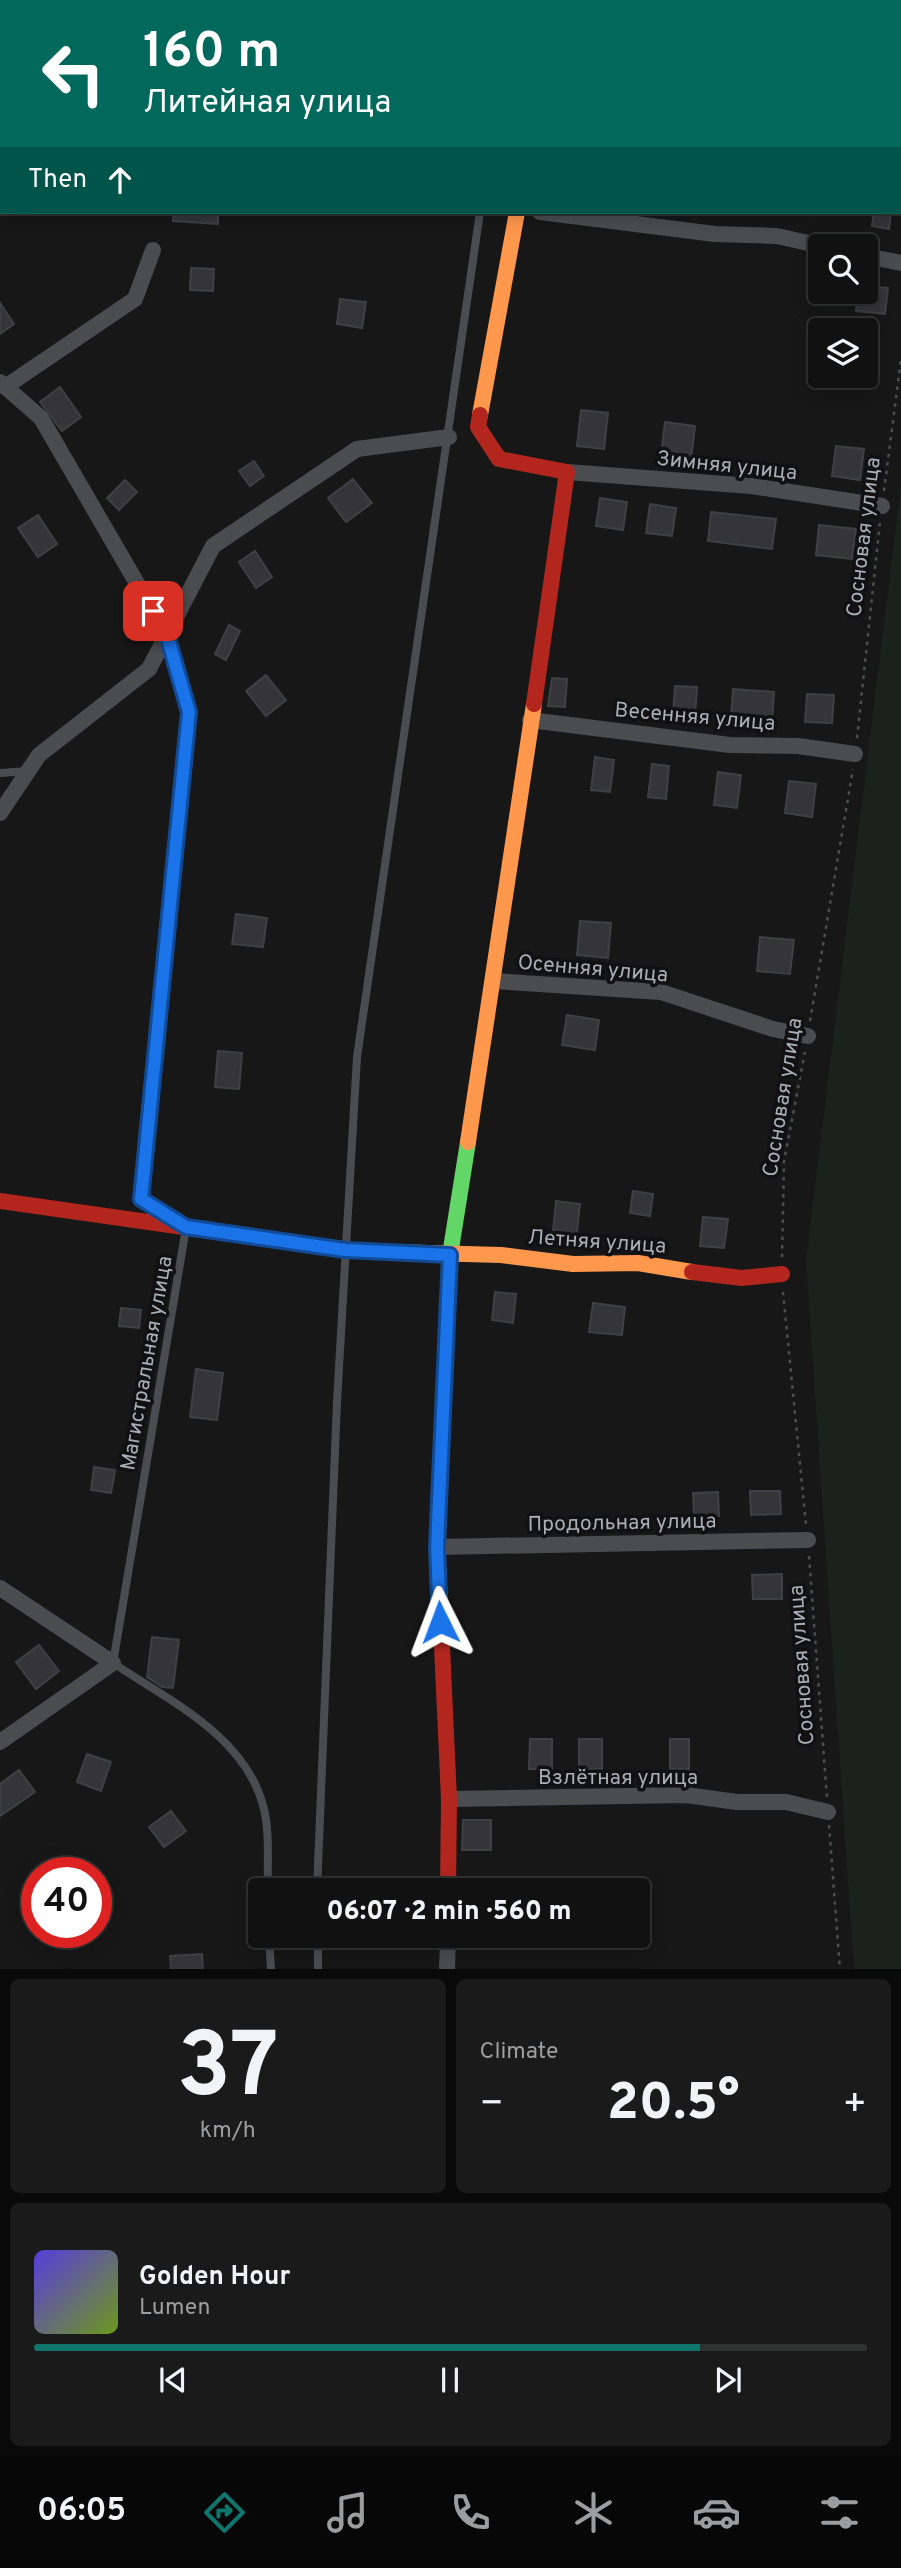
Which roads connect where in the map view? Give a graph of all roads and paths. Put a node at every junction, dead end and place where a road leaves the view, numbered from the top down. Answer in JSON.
{"nodes":[{"id":1,"x":480,"y":214,"type":"edge"},
{"id":2,"x":517,"y":214,"type":"edge"},
{"id":3,"x":556,"y":214,"type":"edge"},
{"id":4,"x":808,"y":243,"type":"edge"},
{"id":5,"x":153,"y":250,"type":"dead end"},
{"id":6,"x":878,"y":258,"type":"edge"},
{"id":7,"x":901,"y":263,"type":"edge"},
{"id":8,"x":901,"y":359,"type":"edge"},
{"id":9,"x":3,"y":385,"type":"edge"},
{"id":10,"x":449,"y":437,"type":"junction"},
{"id":11,"x":567,"y":472,"type":"junction"},
{"id":12,"x":882,"y":506,"type":"junction"},
{"id":13,"x":167,"y":635,"type":"junction"},
{"id":14,"x":189,"y":712,"type":"joint"},
{"id":15,"x":530,"y":720,"type":"junction"},
{"id":16,"x":855,"y":754,"type":"junction"},
{"id":17,"x":28,"y":771,"type":"junction"},
{"id":18,"x":0,"y":773,"type":"edge"},
{"id":19,"x":0,"y":813,"type":"edge"},
{"id":20,"x":494,"y":981,"type":"junction"},
{"id":21,"x":808,"y":1036,"type":"junction"},
{"id":22,"x":0,"y":1201,"type":"edge"},
{"id":23,"x":186,"y":1227,"type":"junction"},
{"id":24,"x":345,"y":1250,"type":"junction"},
{"id":25,"x":450,"y":1255,"type":"junction"},
{"id":26,"x":782,"y":1274,"type":"junction"},
{"id":27,"x":808,"y":1540,"type":"junction"},
{"id":28,"x":437,"y":1547,"type":"junction"},
{"id":29,"x":0,"y":1588,"type":"edge"},
{"id":30,"x":113,"y":1663,"type":"junction"},
{"id":31,"x":0,"y":1742,"type":"edge"},
{"id":32,"x":449,"y":1799,"type":"junction"},
{"id":33,"x":828,"y":1812,"type":"junction"},
{"id":34,"x":268,"y":1878,"type":"edge"},
{"id":35,"x":317,"y":1878,"type":"edge"},
{"id":36,"x":448,"y":1878,"type":"edge"},
{"id":37,"x":270,"y":1948,"type":"edge"},
{"id":38,"x":318,"y":1948,"type":"edge"},
{"id":39,"x":448,"y":1948,"type":"edge"},
{"id":40,"x":271,"y":1969,"type":"edge"},
{"id":41,"x":318,"y":1969,"type":"edge"},
{"id":42,"x":447,"y":1969,"type":"edge"},
{"id":43,"x":840,"y":1969,"type":"edge"}],
"edges":[{"from":1,"to":10,"type":"lane"},
{"from":2,"to":11,"type":"street"},
{"from":3,"to":4,"type":"street"},
{"from":5,"to":9,"type":"street"},
{"from":6,"to":7,"type":"street"},
{"from":8,"to":12,"type":"path","name":"Сосновая улица"},
{"from":9,"to":13,"type":"street"},
{"from":10,"to":13,"type":"street"},
{"from":10,"to":24,"type":"lane"},
{"from":11,"to":12,"type":"street","name":"Зимняя улица"},
{"from":11,"to":15,"type":"street"},
{"from":12,"to":16,"type":"path","name":"Сосновая улица"},
{"from":13,"to":14,"type":"street"},
{"from":13,"to":17,"type":"street"},
{"from":14,"to":23,"type":"lane"},
{"from":15,"to":16,"type":"street","name":"Весенняя улица"},
{"from":15,"to":20,"type":"street"},
{"from":16,"to":21,"type":"path","name":"Сосновая улица"},
{"from":17,"to":18,"type":"lane"},
{"from":17,"to":19,"type":"street"},
{"from":20,"to":21,"type":"street","name":"Осенняя улица"},
{"from":20,"to":25,"type":"street"},
{"from":21,"to":26,"type":"path","name":"Сосновая улица"},
{"from":22,"to":23,"type":"street","name":"Летняя улица"},
{"from":23,"to":24,"type":"street","name":"Летняя улица"},
{"from":23,"to":30,"type":"lane","name":"Магистральная улица"},
{"from":24,"to":25,"type":"street","name":"Летняя улица"},
{"from":24,"to":35,"type":"lane"},
{"from":25,"to":26,"type":"street","name":"Летняя улица"},
{"from":25,"to":28,"type":"street"},
{"from":26,"to":27,"type":"path","name":"Сосновая улица"},
{"from":27,"to":28,"type":"street","name":"Продольная улица"},
{"from":27,"to":33,"type":"path","name":"Сосновая улица"},
{"from":28,"to":32,"type":"street"},
{"from":29,"to":30,"type":"street"},
{"from":30,"to":31,"type":"street"},
{"from":30,"to":34,"type":"lane"},
{"from":32,"to":33,"type":"street","name":"Взлётная улица"},
{"from":32,"to":36,"type":"street"},
{"from":33,"to":43,"type":"path","name":"Сосновая улица"},
{"from":37,"to":40,"type":"lane"},
{"from":38,"to":41,"type":"lane"},
{"from":39,"to":42,"type":"street"}]}
